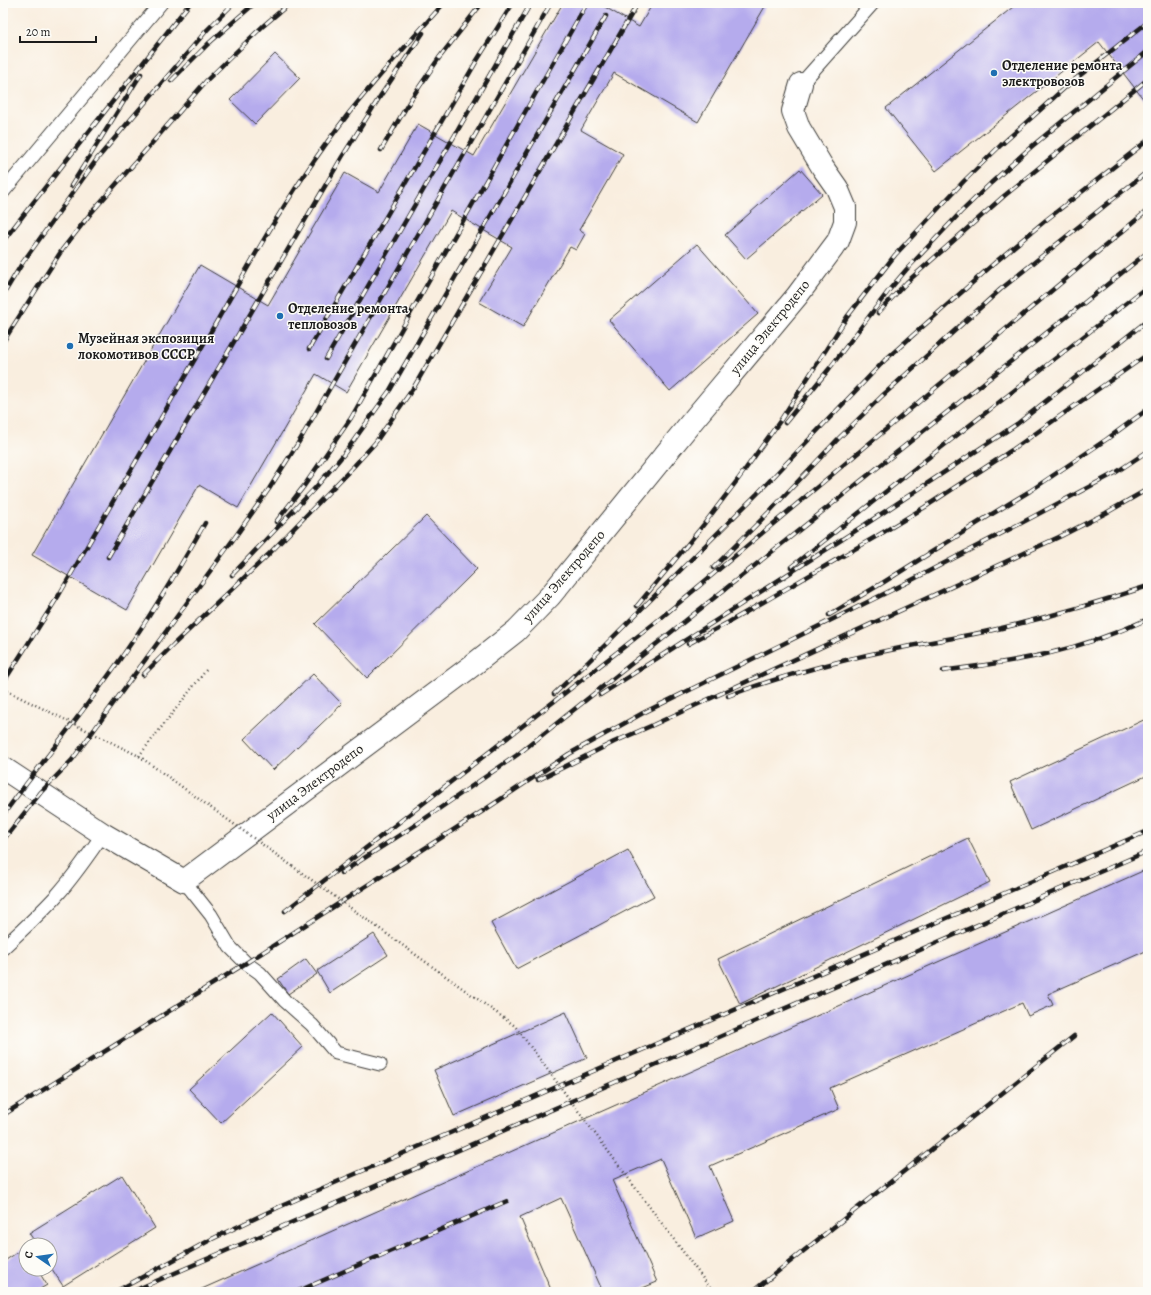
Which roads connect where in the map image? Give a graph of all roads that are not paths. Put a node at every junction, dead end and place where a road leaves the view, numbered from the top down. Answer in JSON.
{"nodes":[{"id":1,"x":161,"y":3,"type":"edge"},
{"id":2,"x":873,"y":3,"type":"edge"},
{"id":3,"x":801,"y":84,"type":"joint"},
{"id":4,"x":3,"y":192,"type":"edge"},
{"id":5,"x":3,"y":768,"type":"edge"},
{"id":6,"x":102,"y":834,"type":"junction"},
{"id":7,"x":184,"y":882,"type":"junction"},
{"id":8,"x":3,"y":948,"type":"edge"},
{"id":9,"x":380,"y":1064,"type":"dead end"}],
"edges":[{"from":1,"to":4,"type":"lane"},
{"from":2,"to":3,"type":"lane"},
{"from":3,"to":7,"type":"street","name":"улица Электродепо"},
{"from":5,"to":6,"type":"street"},
{"from":6,"to":7,"type":"street"},
{"from":6,"to":8,"type":"lane"},
{"from":7,"to":9,"type":"lane"}]}
